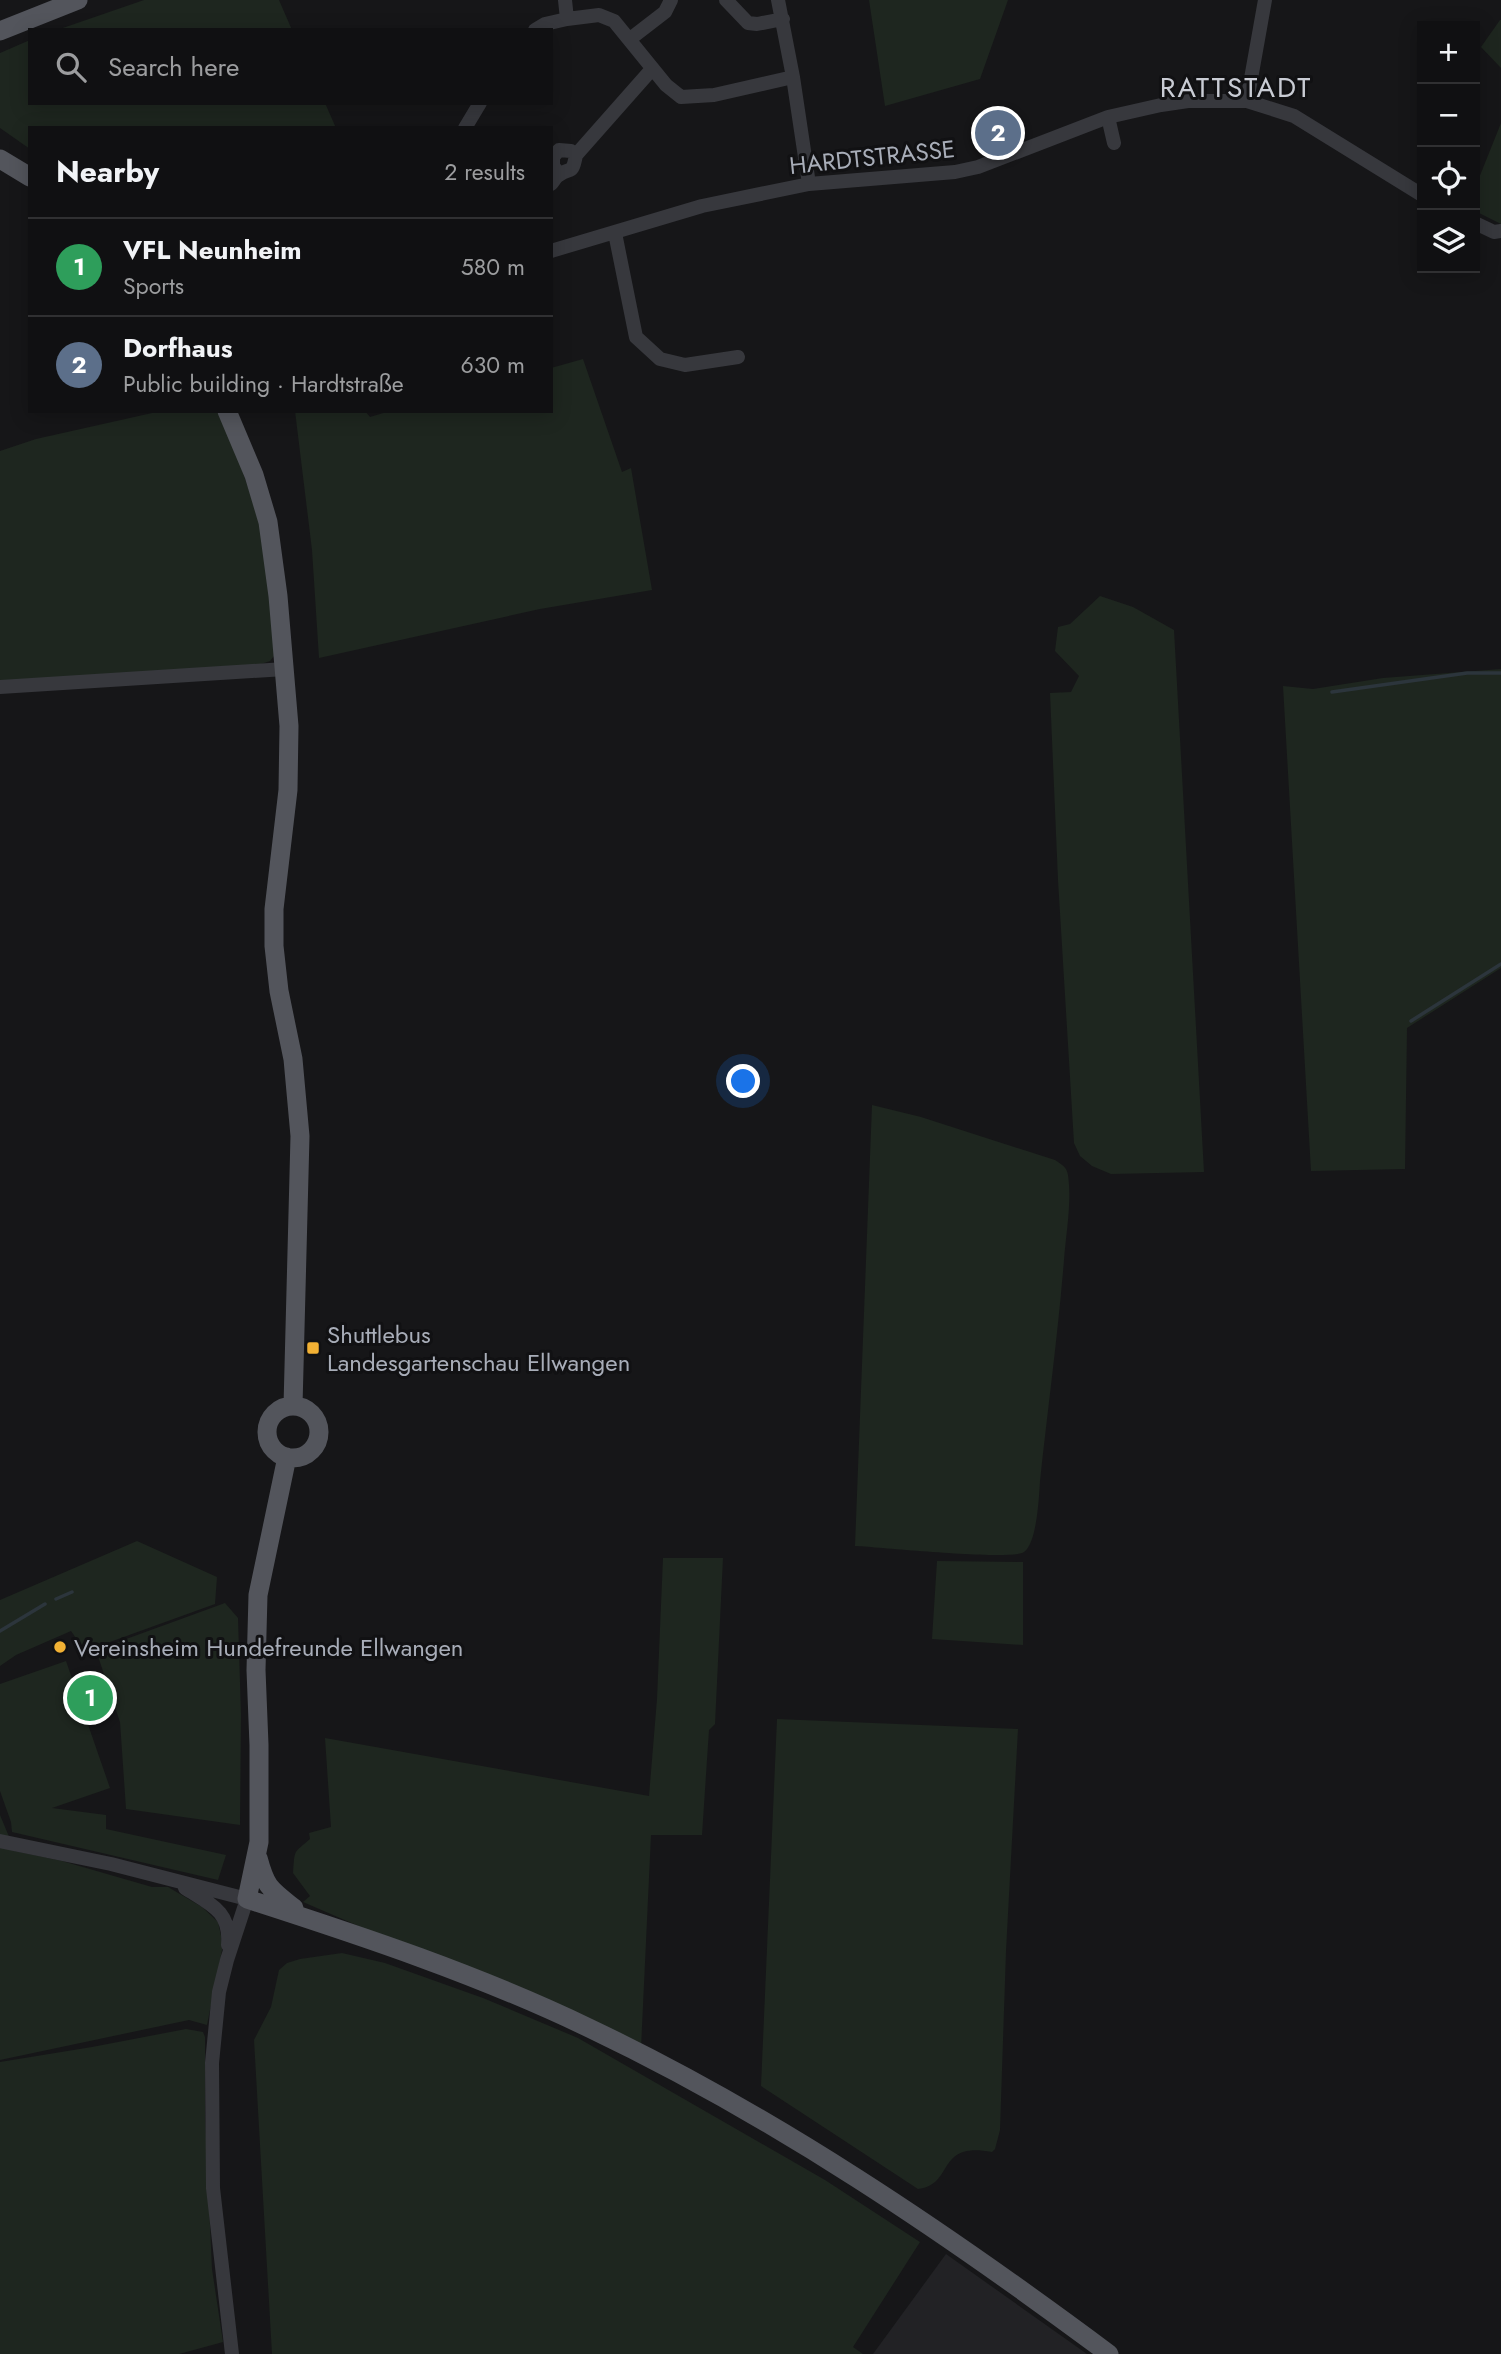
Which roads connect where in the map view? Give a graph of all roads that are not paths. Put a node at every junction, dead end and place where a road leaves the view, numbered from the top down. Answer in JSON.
{"nodes":[{"id":1,"x":78,"y":0,"type":"edge"},
{"id":2,"x":565,"y":0,"type":"edge"},
{"id":3,"x":671,"y":0,"type":"edge"},
{"id":4,"x":726,"y":0,"type":"edge"},
{"id":5,"x":778,"y":0,"type":"edge"},
{"id":6,"x":1265,"y":0,"type":"edge"},
{"id":7,"x":568,"y":19,"type":"junction"},
{"id":8,"x":783,"y":19,"type":"junction"},
{"id":9,"x":539,"y":28,"type":"edge"},
{"id":10,"x":0,"y":31,"type":"edge"},
{"id":11,"x":630,"y":38,"type":"junction"},
{"id":12,"x":652,"y":69,"type":"junction"},
{"id":13,"x":793,"y":77,"type":"junction"},
{"id":14,"x":1247,"y":101,"type":"junction"},
{"id":15,"x":479,"y":105,"type":"edge"},
{"id":16,"x":1108,"y":117,"type":"junction"},
{"id":17,"x":466,"y":126,"type":"edge"},
{"id":18,"x":1114,"y":143,"type":"dead end"},
{"id":19,"x":0,"y":159,"type":"edge"},
{"id":20,"x":28,"y":176,"type":"edge"},
{"id":21,"x":555,"y":179,"type":"edge"},
{"id":22,"x":809,"y":184,"type":"junction"},
{"id":23,"x":1417,"y":192,"type":"edge"},
{"id":24,"x":1480,"y":226,"type":"edge"},
{"id":25,"x":615,"y":233,"type":"junction"},
{"id":26,"x":1499,"y":235,"type":"edge"},
{"id":27,"x":553,"y":250,"type":"edge"},
{"id":28,"x":738,"y":357,"type":"dead end"},
{"id":29,"x":228,"y":413,"type":"edge"},
{"id":30,"x":285,"y":669,"type":"junction"},
{"id":31,"x":0,"y":687,"type":"edge"},
{"id":32,"x":293,"y":1406,"type":"junction"},
{"id":33,"x":287,"y":1457,"type":"junction"},
{"id":34,"x":0,"y":1840,"type":"edge"},
{"id":35,"x":258,"y":1856,"type":"junction"},
{"id":36,"x":171,"y":1880,"type":"junction"},
{"id":37,"x":247,"y":1899,"type":"junction"},
{"id":38,"x":309,"y":1919,"type":"junction"},
{"id":39,"x":227,"y":1961,"type":"junction"},
{"id":40,"x":232,"y":2352,"type":"edge"},
{"id":41,"x":1109,"y":2354,"type":"edge"}],
"edges":[{"from":1,"to":10,"type":"main road"},
{"from":2,"to":7,"type":"street"},
{"from":3,"to":11,"type":"street"},
{"from":4,"to":8,"type":"street"},
{"from":5,"to":8,"type":"street"},
{"from":6,"to":14,"type":"street"},
{"from":7,"to":9,"type":"street"},
{"from":7,"to":11,"type":"street"},
{"from":8,"to":13,"type":"street"},
{"from":11,"to":12,"type":"street"},
{"from":12,"to":13,"type":"street"},
{"from":12,"to":21,"type":"street"},
{"from":13,"to":22,"type":"street"},
{"from":14,"to":16,"type":"street","name":"HARDTSTRASSE"},
{"from":14,"to":23,"type":"street","name":"HARDTSTRASSE"},
{"from":15,"to":17,"type":"street"},
{"from":16,"to":18,"type":"street"},
{"from":16,"to":22,"type":"street","name":"HARDTSTRASSE"},
{"from":19,"to":20,"type":"main road"},
{"from":22,"to":25,"type":"street","name":"HARDTSTRASSE"},
{"from":24,"to":26,"type":"street"},
{"from":25,"to":27,"type":"street","name":"HARDTSTRASSE"},
{"from":25,"to":28,"type":"street"},
{"from":29,"to":30,"type":"main road"},
{"from":30,"to":31,"type":"street"},
{"from":30,"to":32,"type":"main road"},
{"from":32,"to":33,"type":"main road"},
{"from":32,"to":33,"type":"main road"},
{"from":33,"to":35,"type":"main road"},
{"from":34,"to":36,"type":"street"},
{"from":35,"to":37,"type":"main road"},
{"from":35,"to":38,"type":"main road"},
{"from":36,"to":37,"type":"street"},
{"from":36,"to":39,"type":"street"},
{"from":37,"to":38,"type":"main road"},
{"from":37,"to":39,"type":"street"},
{"from":38,"to":41,"type":"main road"},
{"from":39,"to":40,"type":"street"}]}
